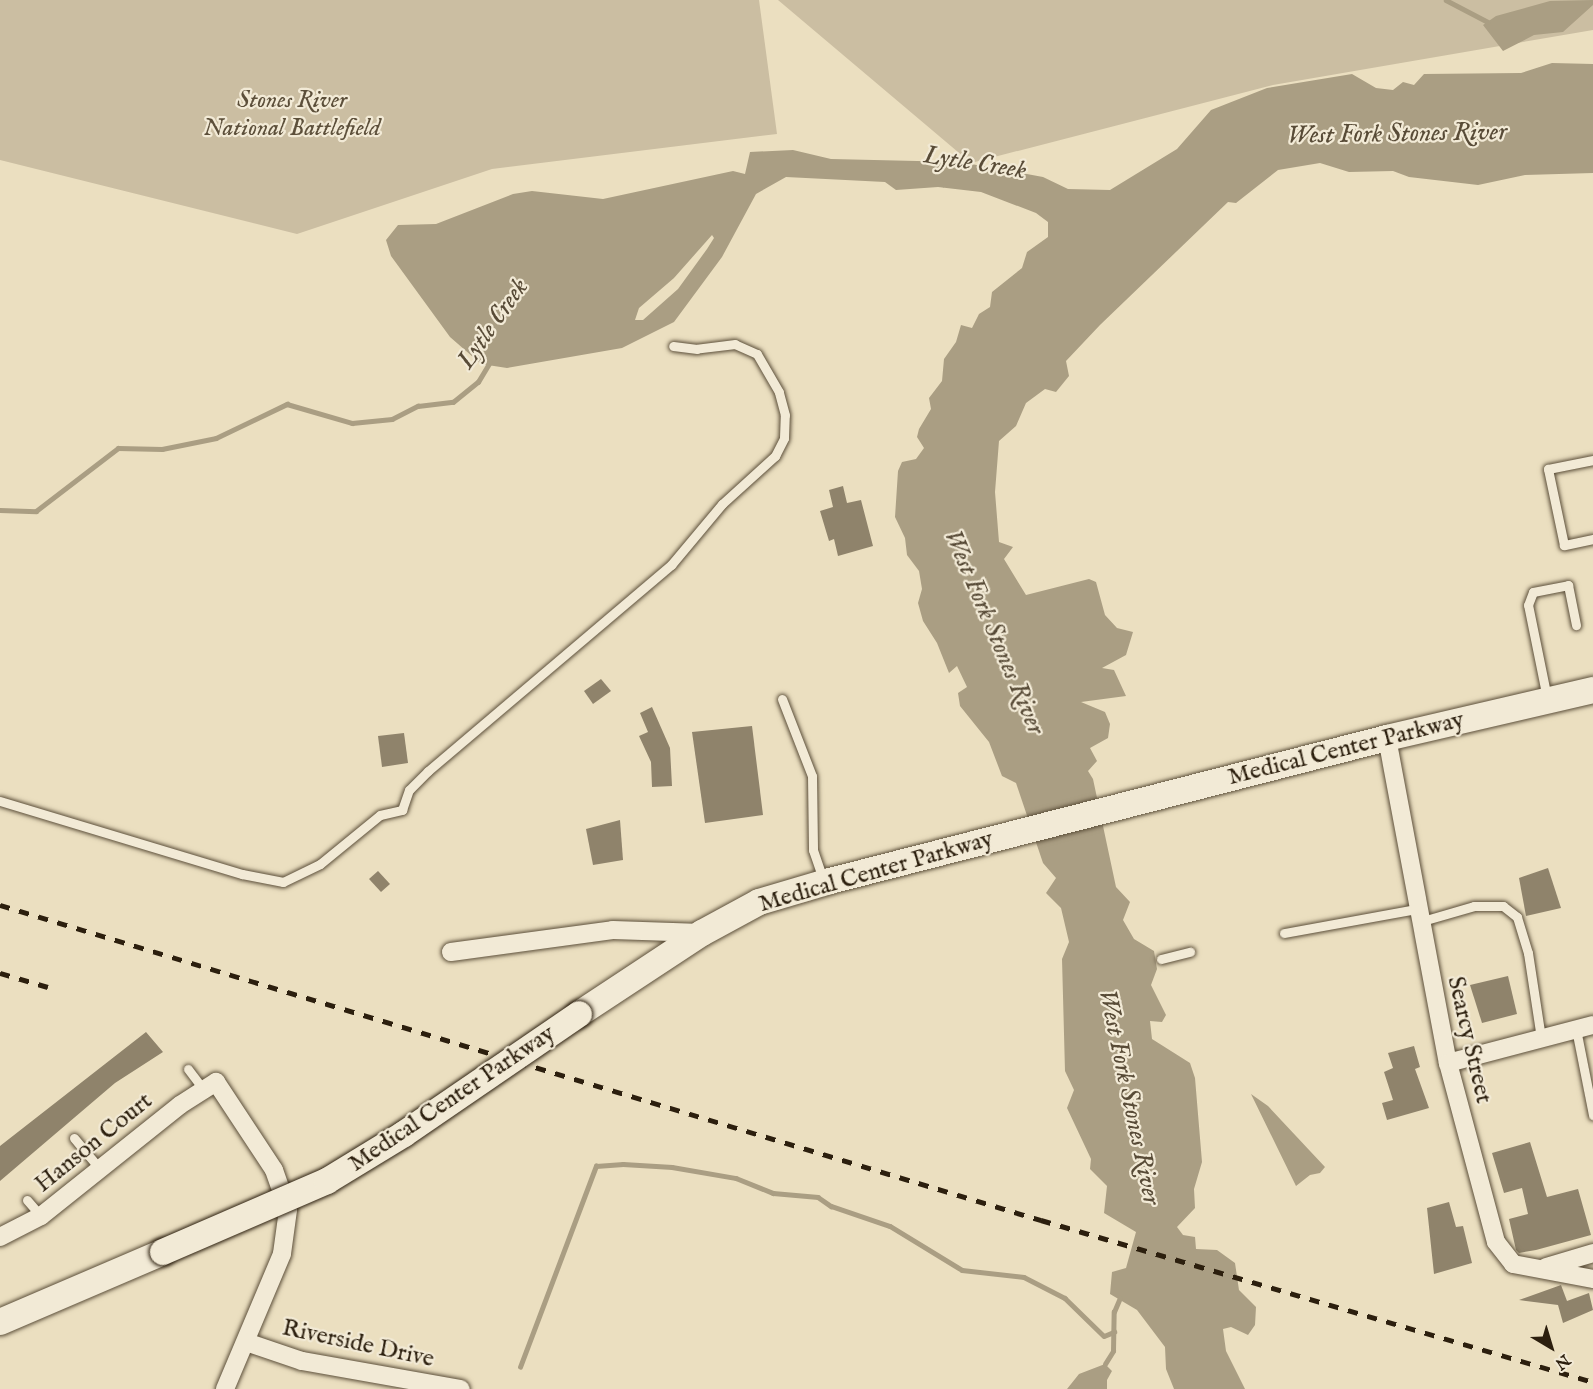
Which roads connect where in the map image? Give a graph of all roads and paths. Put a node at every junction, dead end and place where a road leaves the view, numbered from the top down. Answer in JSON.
{"nodes":[{"id":1,"x":673,"y":346,"type":"dead end"},
{"id":2,"x":1593,"y":460,"type":"edge"},
{"id":3,"x":1593,"y":539,"type":"edge"},
{"id":4,"x":1576,"y":625,"type":"dead end"},
{"id":5,"x":1593,"y":690,"type":"edge"},
{"id":6,"x":782,"y":699,"type":"dead end"},
{"id":7,"x":1547,"y":701,"type":"junction"},
{"id":8,"x":1388,"y":738,"type":"junction"},
{"id":9,"x":0,"y":801,"type":"edge"},
{"id":10,"x":825,"y":882,"type":"junction"},
{"id":11,"x":1418,"y":915,"type":"junction"},
{"id":12,"x":702,"y":933,"type":"junction"},
{"id":13,"x":1284,"y":933,"type":"dead end"},
{"id":14,"x":451,"y":952,"type":"dead end"},
{"id":15,"x":1190,"y":952,"type":"dead end"},
{"id":16,"x":1161,"y":959,"type":"dead end"},
{"id":17,"x":1584,"y":1027,"type":"edge"},
{"id":18,"x":1541,"y":1038,"type":"junction"},
{"id":19,"x":1448,"y":1063,"type":"junction"},
{"id":20,"x":189,"y":1069,"type":"dead end"},
{"id":21,"x":210,"y":1086,"type":"junction"},
{"id":22,"x":1593,"y":1115,"type":"edge"},
{"id":23,"x":74,"y":1138,"type":"dead end"},
{"id":24,"x":100,"y":1169,"type":"junction"},
{"id":25,"x":27,"y":1200,"type":"dead end"},
{"id":26,"x":41,"y":1216,"type":"junction"},
{"id":27,"x":0,"y":1236,"type":"edge"},
{"id":28,"x":1593,"y":1253,"type":"edge"},
{"id":29,"x":1544,"y":1267,"type":"junction"},
{"id":30,"x":1593,"y":1279,"type":"edge"},
{"id":31,"x":0,"y":1322,"type":"edge"},
{"id":32,"x":246,"y":1342,"type":"junction"},
{"id":33,"x":225,"y":1389,"type":"edge"},
{"id":34,"x":461,"y":1389,"type":"edge"}],
"edges":[{"from":1,"to":9,"type":"lane"},
{"from":2,"to":3,"type":"lane"},
{"from":4,"to":7,"type":"lane"},
{"from":5,"to":7,"type":"main road","name":"Medical Center Parkway"},
{"from":6,"to":10,"type":"lane"},
{"from":7,"to":8,"type":"main road","name":"Medical Center Parkway"},
{"from":8,"to":10,"type":"main road","name":"Medical Center Parkway"},
{"from":8,"to":11,"type":"street","name":"Searcy Street"},
{"from":10,"to":12,"type":"main road","name":"Medical Center Parkway"},
{"from":11,"to":13,"type":"lane"},
{"from":11,"to":18,"type":"lane"},
{"from":11,"to":19,"type":"street","name":"Searcy Street"},
{"from":12,"to":14,"type":"street"},
{"from":12,"to":31,"type":"main road","name":"Medical Center Parkway","bridge":true},
{"from":15,"to":16,"type":"lane"},
{"from":17,"to":18,"type":"street"},
{"from":17,"to":22,"type":"lane"},
{"from":18,"to":19,"type":"street"},
{"from":19,"to":29,"type":"street","name":"Searcy Street"},
{"from":20,"to":21,"type":"lane"},
{"from":21,"to":24,"type":"street","name":"Hanson Court"},
{"from":21,"to":32,"type":"street"},
{"from":23,"to":24,"type":"lane"},
{"from":24,"to":26,"type":"street","name":"Hanson Court"},
{"from":25,"to":26,"type":"lane"},
{"from":26,"to":27,"type":"street","name":"Hanson Court"},
{"from":28,"to":29,"type":"street"},
{"from":29,"to":30,"type":"street","name":"Searcy Street"},
{"from":32,"to":33,"type":"street"},
{"from":32,"to":34,"type":"street","name":"Riverside Drive"}]}
